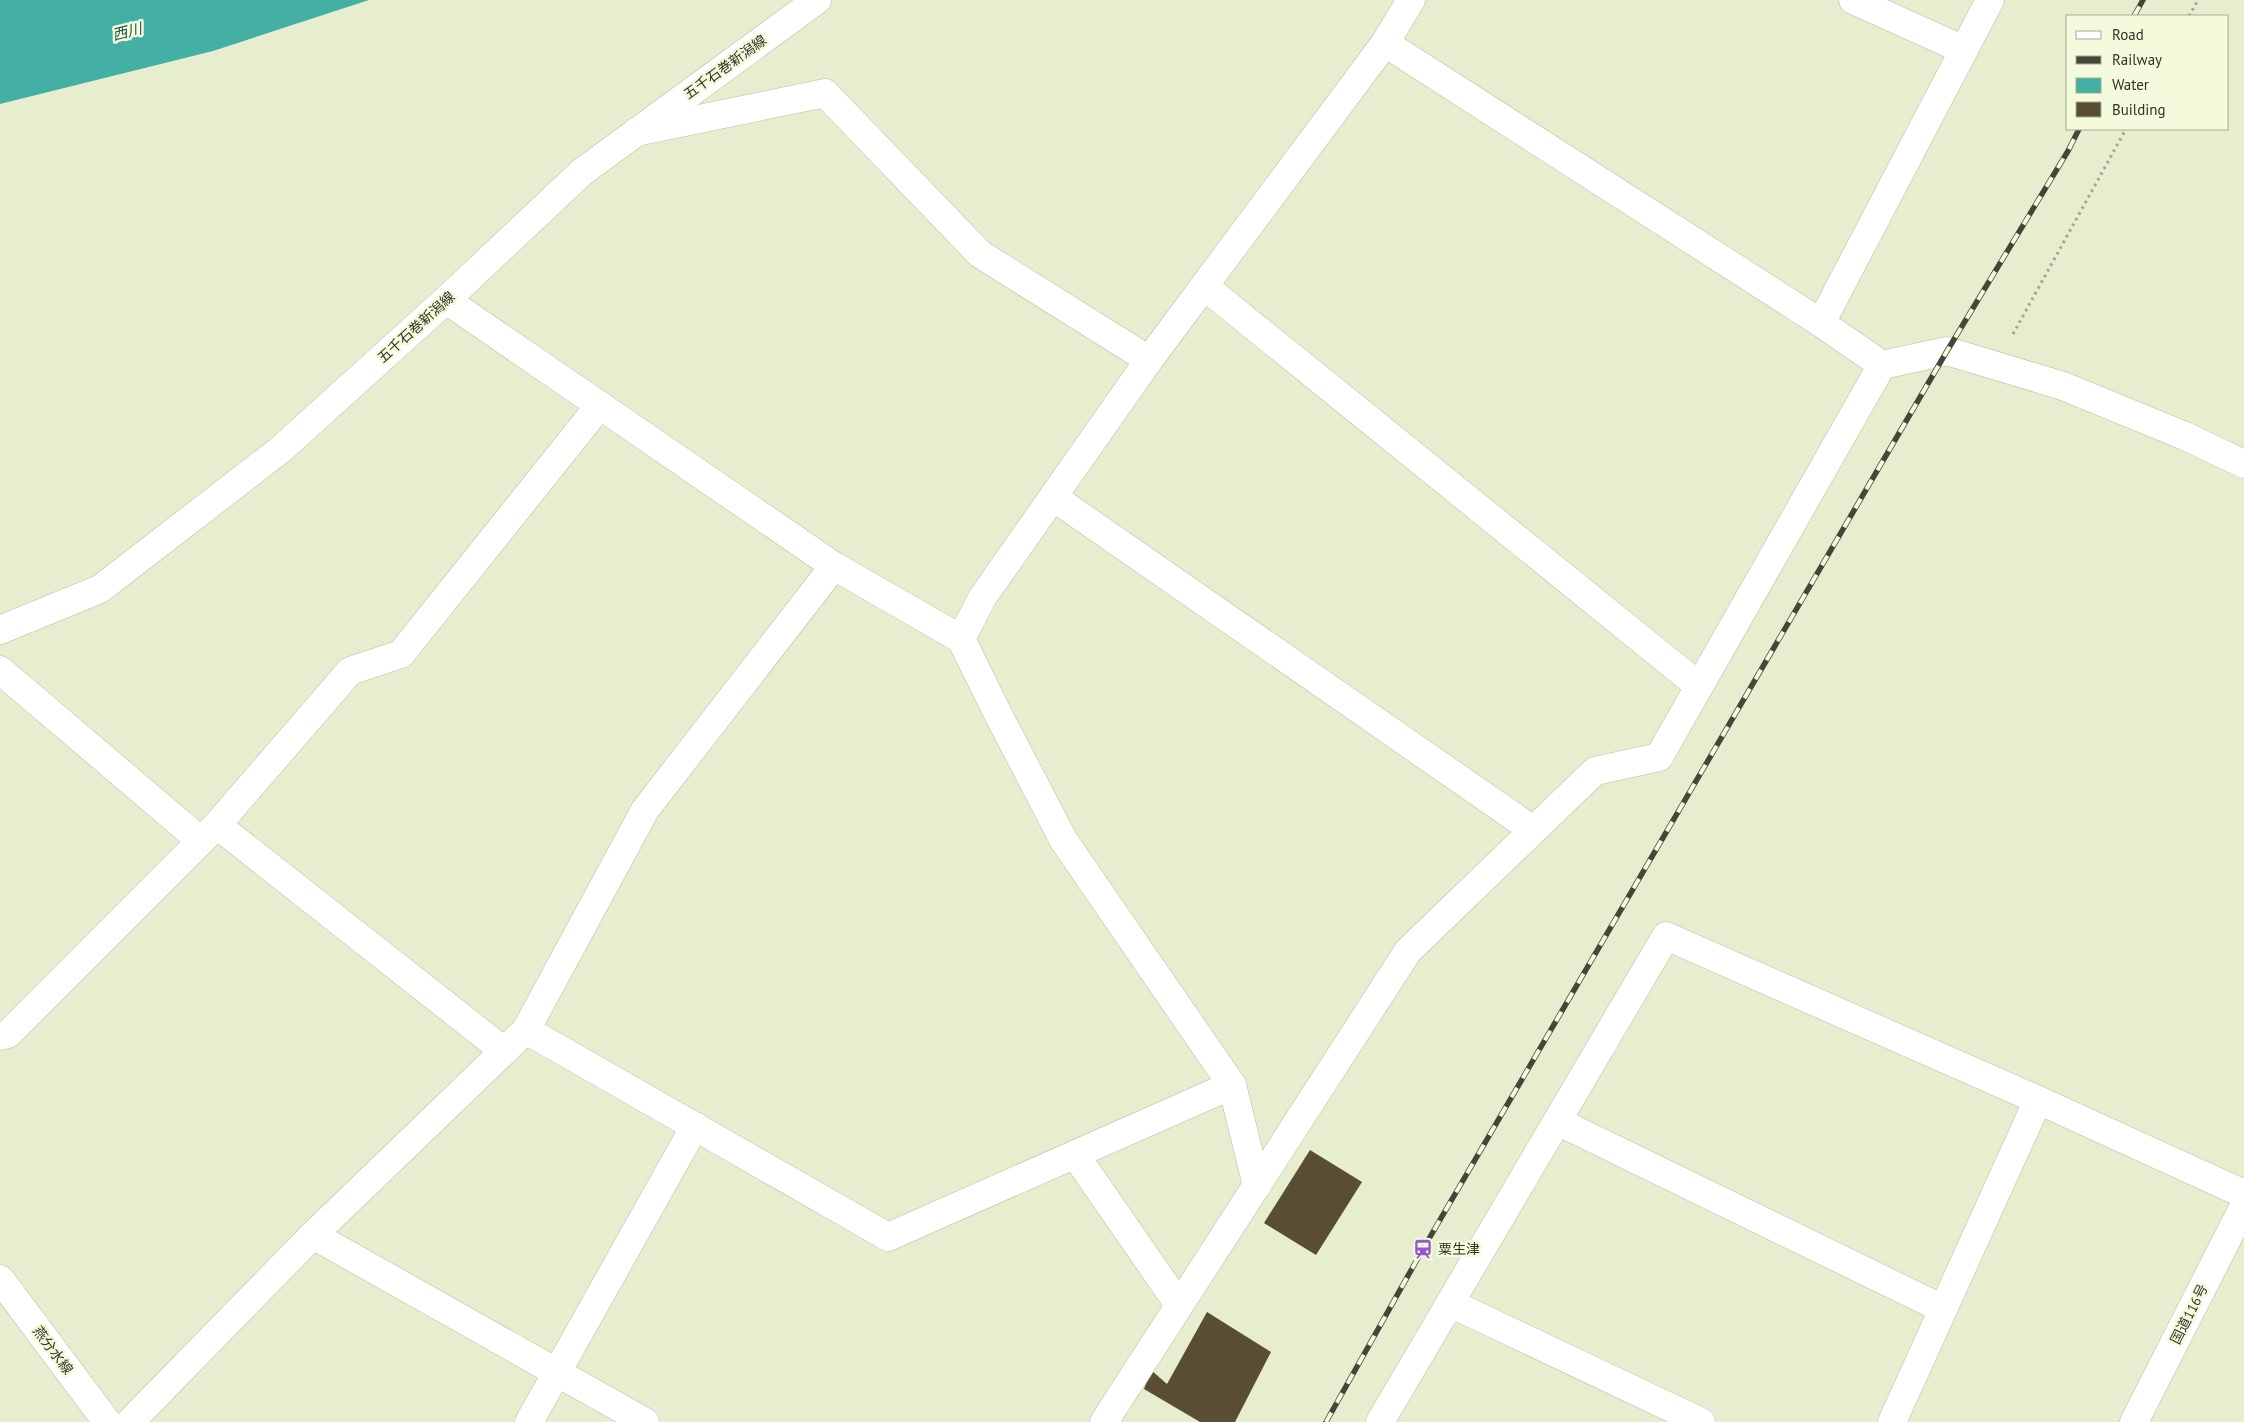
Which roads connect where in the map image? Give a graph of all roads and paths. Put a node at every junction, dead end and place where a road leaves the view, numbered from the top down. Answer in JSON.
{"nodes":[{"id":1,"x":817,"y":0,"type":"edge"},
{"id":2,"x":1411,"y":0,"type":"edge"},
{"id":3,"x":1853,"y":0,"type":"edge"},
{"id":4,"x":1990,"y":0,"type":"edge"},
{"id":5,"x":2198,"y":0,"type":"edge"},
{"id":6,"x":2190,"y":15,"type":"edge"},
{"id":7,"x":1385,"y":42,"type":"junction"},
{"id":8,"x":1964,"y":50,"type":"junction"},
{"id":9,"x":2125,"y":130,"type":"edge"},
{"id":10,"x":636,"y":132,"type":"junction"},
{"id":11,"x":1204,"y":286,"type":"junction"},
{"id":12,"x":446,"y":300,"type":"junction"},
{"id":13,"x":1821,"y":323,"type":"junction"},
{"id":14,"x":1149,"y":360,"type":"junction"},
{"id":15,"x":1882,"y":365,"type":"junction"},
{"id":16,"x":1995,"y":366,"type":"junction"},
{"id":17,"x":600,"y":405,"type":"junction"},
{"id":18,"x":2244,"y":464,"type":"edge"},
{"id":19,"x":1053,"y":497,"type":"junction"},
{"id":20,"x":834,"y":566,"type":"junction"},
{"id":21,"x":0,"y":630,"type":"edge"},
{"id":22,"x":961,"y":639,"type":"junction"},
{"id":23,"x":0,"y":670,"type":"edge"},
{"id":24,"x":1699,"y":686,"type":"junction"},
{"id":25,"x":1533,"y":830,"type":"junction"},
{"id":26,"x":209,"y":833,"type":"junction"},
{"id":27,"x":526,"y":1030,"type":"junction"},
{"id":28,"x":0,"y":1036,"type":"edge"},
{"id":29,"x":504,"y":1051,"type":"junction"},
{"id":30,"x":1232,"y":1085,"type":"junction"},
{"id":31,"x":2038,"y":1100,"type":"junction"},
{"id":32,"x":1557,"y":1121,"type":"junction"},
{"id":33,"x":695,"y":1126,"type":"junction"},
{"id":34,"x":1076,"y":1156,"type":"junction"},
{"id":35,"x":1257,"y":1186,"type":"junction"},
{"id":36,"x":2244,"y":1194,"type":"edge"},
{"id":37,"x":2244,"y":1206,"type":"edge"},
{"id":38,"x":313,"y":1235,"type":"junction"},
{"id":39,"x":0,"y":1279,"type":"edge"},
{"id":40,"x":1450,"y":1303,"type":"junction"},
{"id":41,"x":1179,"y":1305,"type":"junction"},
{"id":42,"x":1943,"y":1309,"type":"junction"},
{"id":43,"x":558,"y":1373,"type":"junction"},
{"id":44,"x":107,"y":1422,"type":"edge"},
{"id":45,"x":130,"y":1422,"type":"edge"},
{"id":46,"x":529,"y":1422,"type":"edge"},
{"id":47,"x":645,"y":1422,"type":"edge"},
{"id":48,"x":1104,"y":1422,"type":"edge"},
{"id":49,"x":1380,"y":1422,"type":"edge"},
{"id":50,"x":1701,"y":1422,"type":"edge"},
{"id":51,"x":1892,"y":1422,"type":"edge"},
{"id":52,"x":2134,"y":1422,"type":"edge"}],
"edges":[{"from":1,"to":10,"type":"main road","name":"五千石巻新潟線"},
{"from":2,"to":7,"type":"main road"},
{"from":3,"to":8,"type":"main road"},
{"from":4,"to":8,"type":"main road"},
{"from":5,"to":6,"type":"path"},
{"from":7,"to":11,"type":"main road"},
{"from":7,"to":13,"type":"main road"},
{"from":8,"to":13,"type":"main road"},
{"from":9,"to":16,"type":"path"},
{"from":10,"to":12,"type":"main road","name":"五千石巻新潟線"},
{"from":10,"to":14,"type":"main road"},
{"from":11,"to":14,"type":"main road"},
{"from":11,"to":24,"type":"main road"},
{"from":12,"to":17,"type":"main road"},
{"from":12,"to":21,"type":"main road","name":"五千石巻新潟線"},
{"from":13,"to":15,"type":"main road"},
{"from":14,"to":19,"type":"main road"},
{"from":15,"to":16,"type":"main road"},
{"from":15,"to":24,"type":"main road"},
{"from":16,"to":18,"type":"main road"},
{"from":17,"to":20,"type":"main road"},
{"from":17,"to":26,"type":"main road"},
{"from":19,"to":22,"type":"main road"},
{"from":19,"to":25,"type":"main road"},
{"from":20,"to":22,"type":"main road"},
{"from":20,"to":27,"type":"main road"},
{"from":22,"to":30,"type":"main road"},
{"from":23,"to":26,"type":"main road"},
{"from":24,"to":25,"type":"main road"},
{"from":25,"to":35,"type":"main road"},
{"from":26,"to":28,"type":"main road"},
{"from":26,"to":29,"type":"main road"},
{"from":27,"to":29,"type":"main road"},
{"from":27,"to":33,"type":"main road"},
{"from":29,"to":38,"type":"main road"},
{"from":30,"to":34,"type":"main road"},
{"from":30,"to":35,"type":"main road"},
{"from":31,"to":32,"type":"main road"},
{"from":31,"to":36,"type":"main road"},
{"from":31,"to":42,"type":"main road"},
{"from":32,"to":40,"type":"main road"},
{"from":32,"to":42,"type":"main road"},
{"from":33,"to":34,"type":"main road"},
{"from":33,"to":43,"type":"main road"},
{"from":34,"to":41,"type":"main road"},
{"from":35,"to":41,"type":"main road"},
{"from":37,"to":52,"type":"main road","name":"国道116号"},
{"from":38,"to":43,"type":"main road"},
{"from":38,"to":45,"type":"main road"},
{"from":39,"to":44,"type":"main road","name":"燕分水線"},
{"from":40,"to":49,"type":"main road"},
{"from":40,"to":50,"type":"main road"},
{"from":41,"to":48,"type":"main road"},
{"from":42,"to":51,"type":"main road"},
{"from":43,"to":46,"type":"main road"},
{"from":43,"to":47,"type":"main road"}]}
